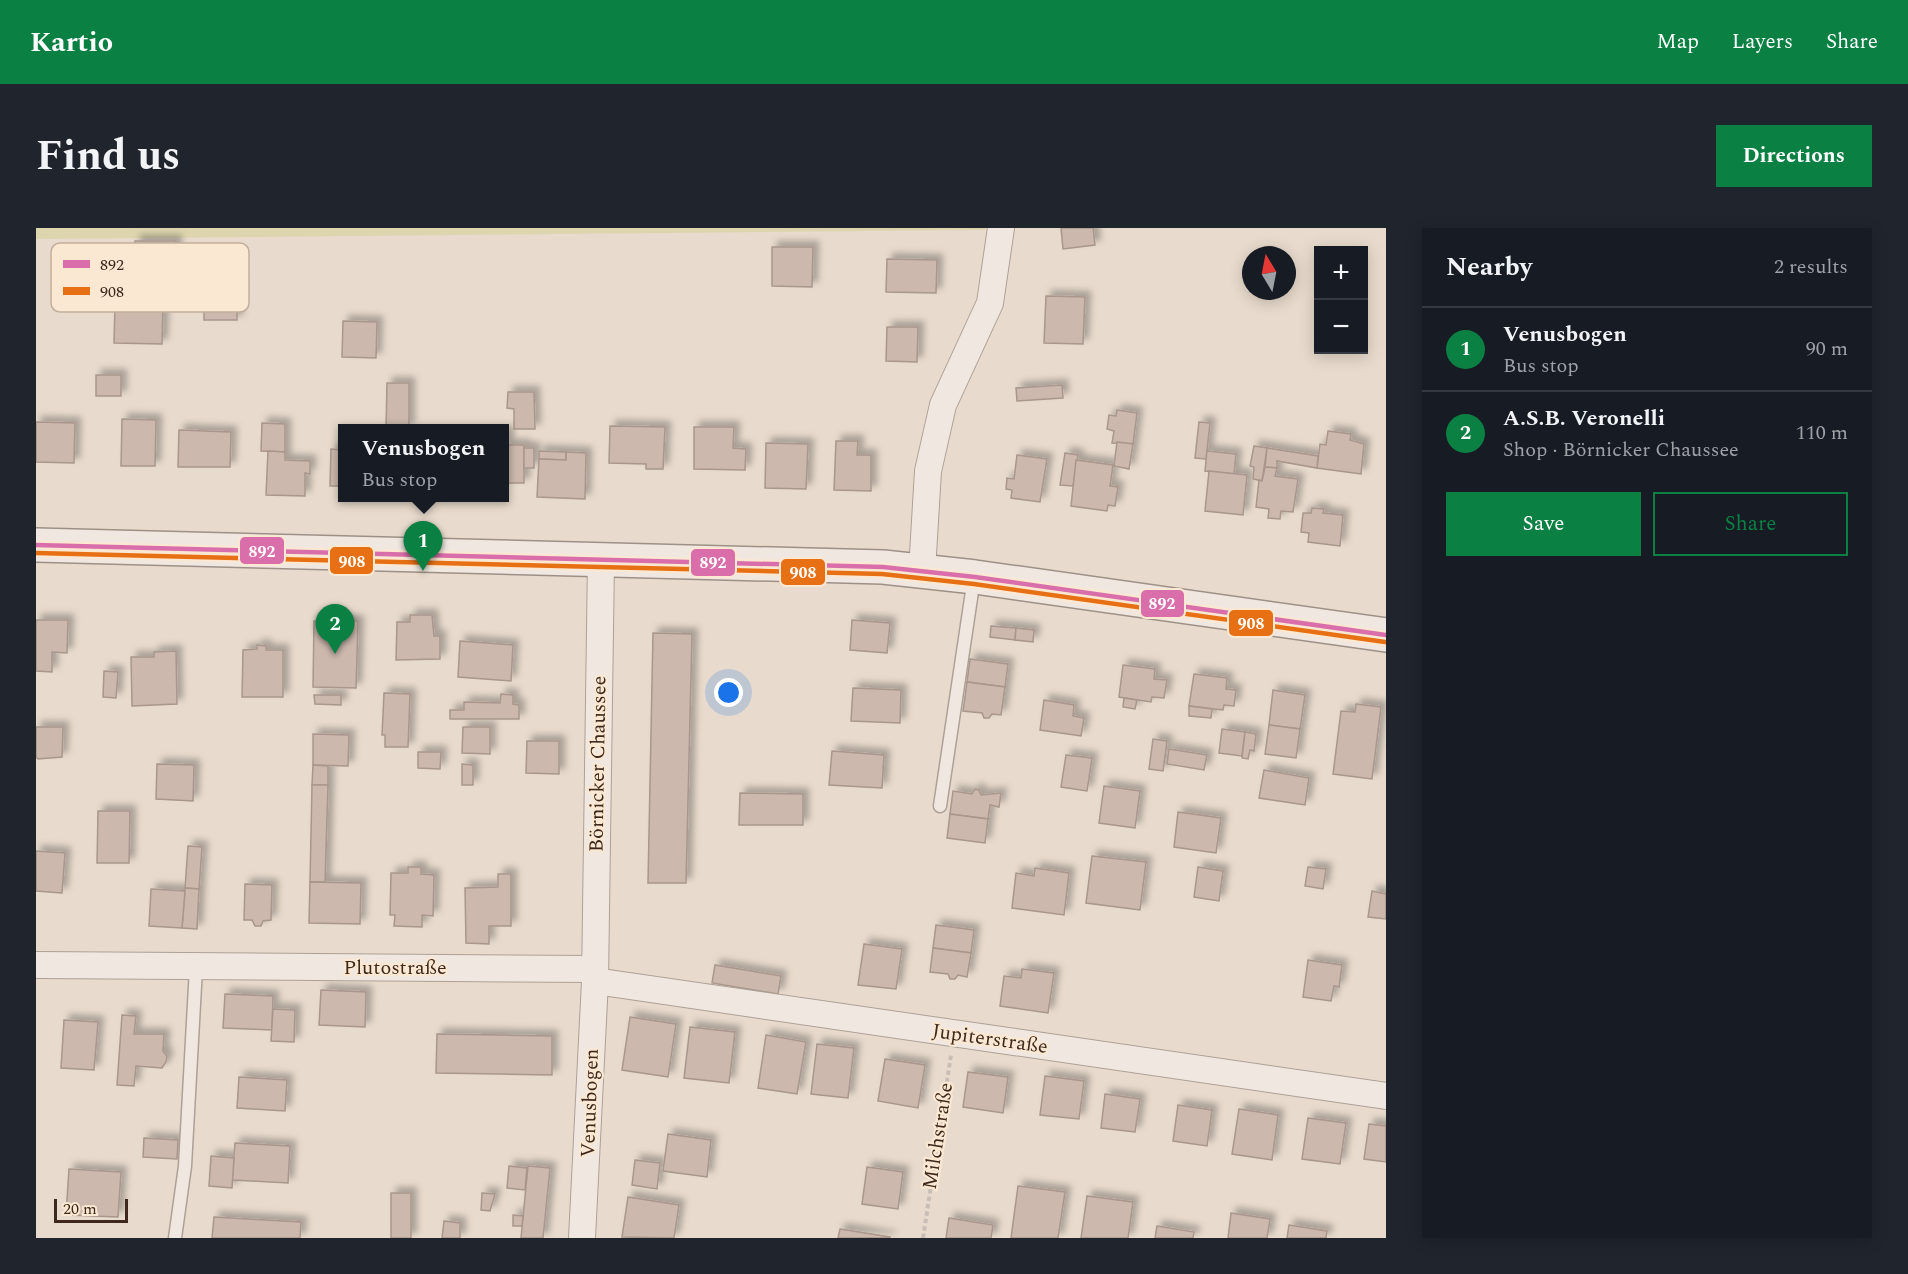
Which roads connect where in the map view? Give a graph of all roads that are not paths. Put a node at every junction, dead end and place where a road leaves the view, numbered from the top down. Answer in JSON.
{"nodes":[{"id":1,"x":1001,"y":228,"type":"edge"},
{"id":2,"x":36,"y":545,"type":"edge"},
{"id":3,"x":923,"y":556,"type":"junction"},
{"id":4,"x":601,"y":560,"type":"junction"},
{"id":5,"x":975,"y":577,"type":"junction"},
{"id":6,"x":1386,"y":635,"type":"edge"},
{"id":7,"x":940,"y":806,"type":"dead end"},
{"id":8,"x":36,"y":965,"type":"edge"},
{"id":9,"x":196,"y":968,"type":"junction"},
{"id":10,"x":595,"y":975,"type":"junction"},
{"id":11,"x":1386,"y":1096,"type":"edge"},
{"id":12,"x":175,"y":1238,"type":"edge"},
{"id":13,"x":582,"y":1238,"type":"edge"}],
"edges":[{"from":1,"to":3,"type":"street"},
{"from":2,"to":4,"type":"main road"},
{"from":3,"to":4,"type":"main road"},
{"from":3,"to":5,"type":"main road"},
{"from":4,"to":10,"type":"street","name":"Börnicker Chaussee"},
{"from":5,"to":6,"type":"main road"},
{"from":5,"to":7,"type":"lane"},
{"from":8,"to":9,"type":"street","name":"Plutostraße"},
{"from":9,"to":10,"type":"street","name":"Plutostraße"},
{"from":9,"to":12,"type":"lane"},
{"from":10,"to":11,"type":"street","name":"Jupiterstraße"},
{"from":10,"to":13,"type":"street","name":"Venusbogen"}]}
